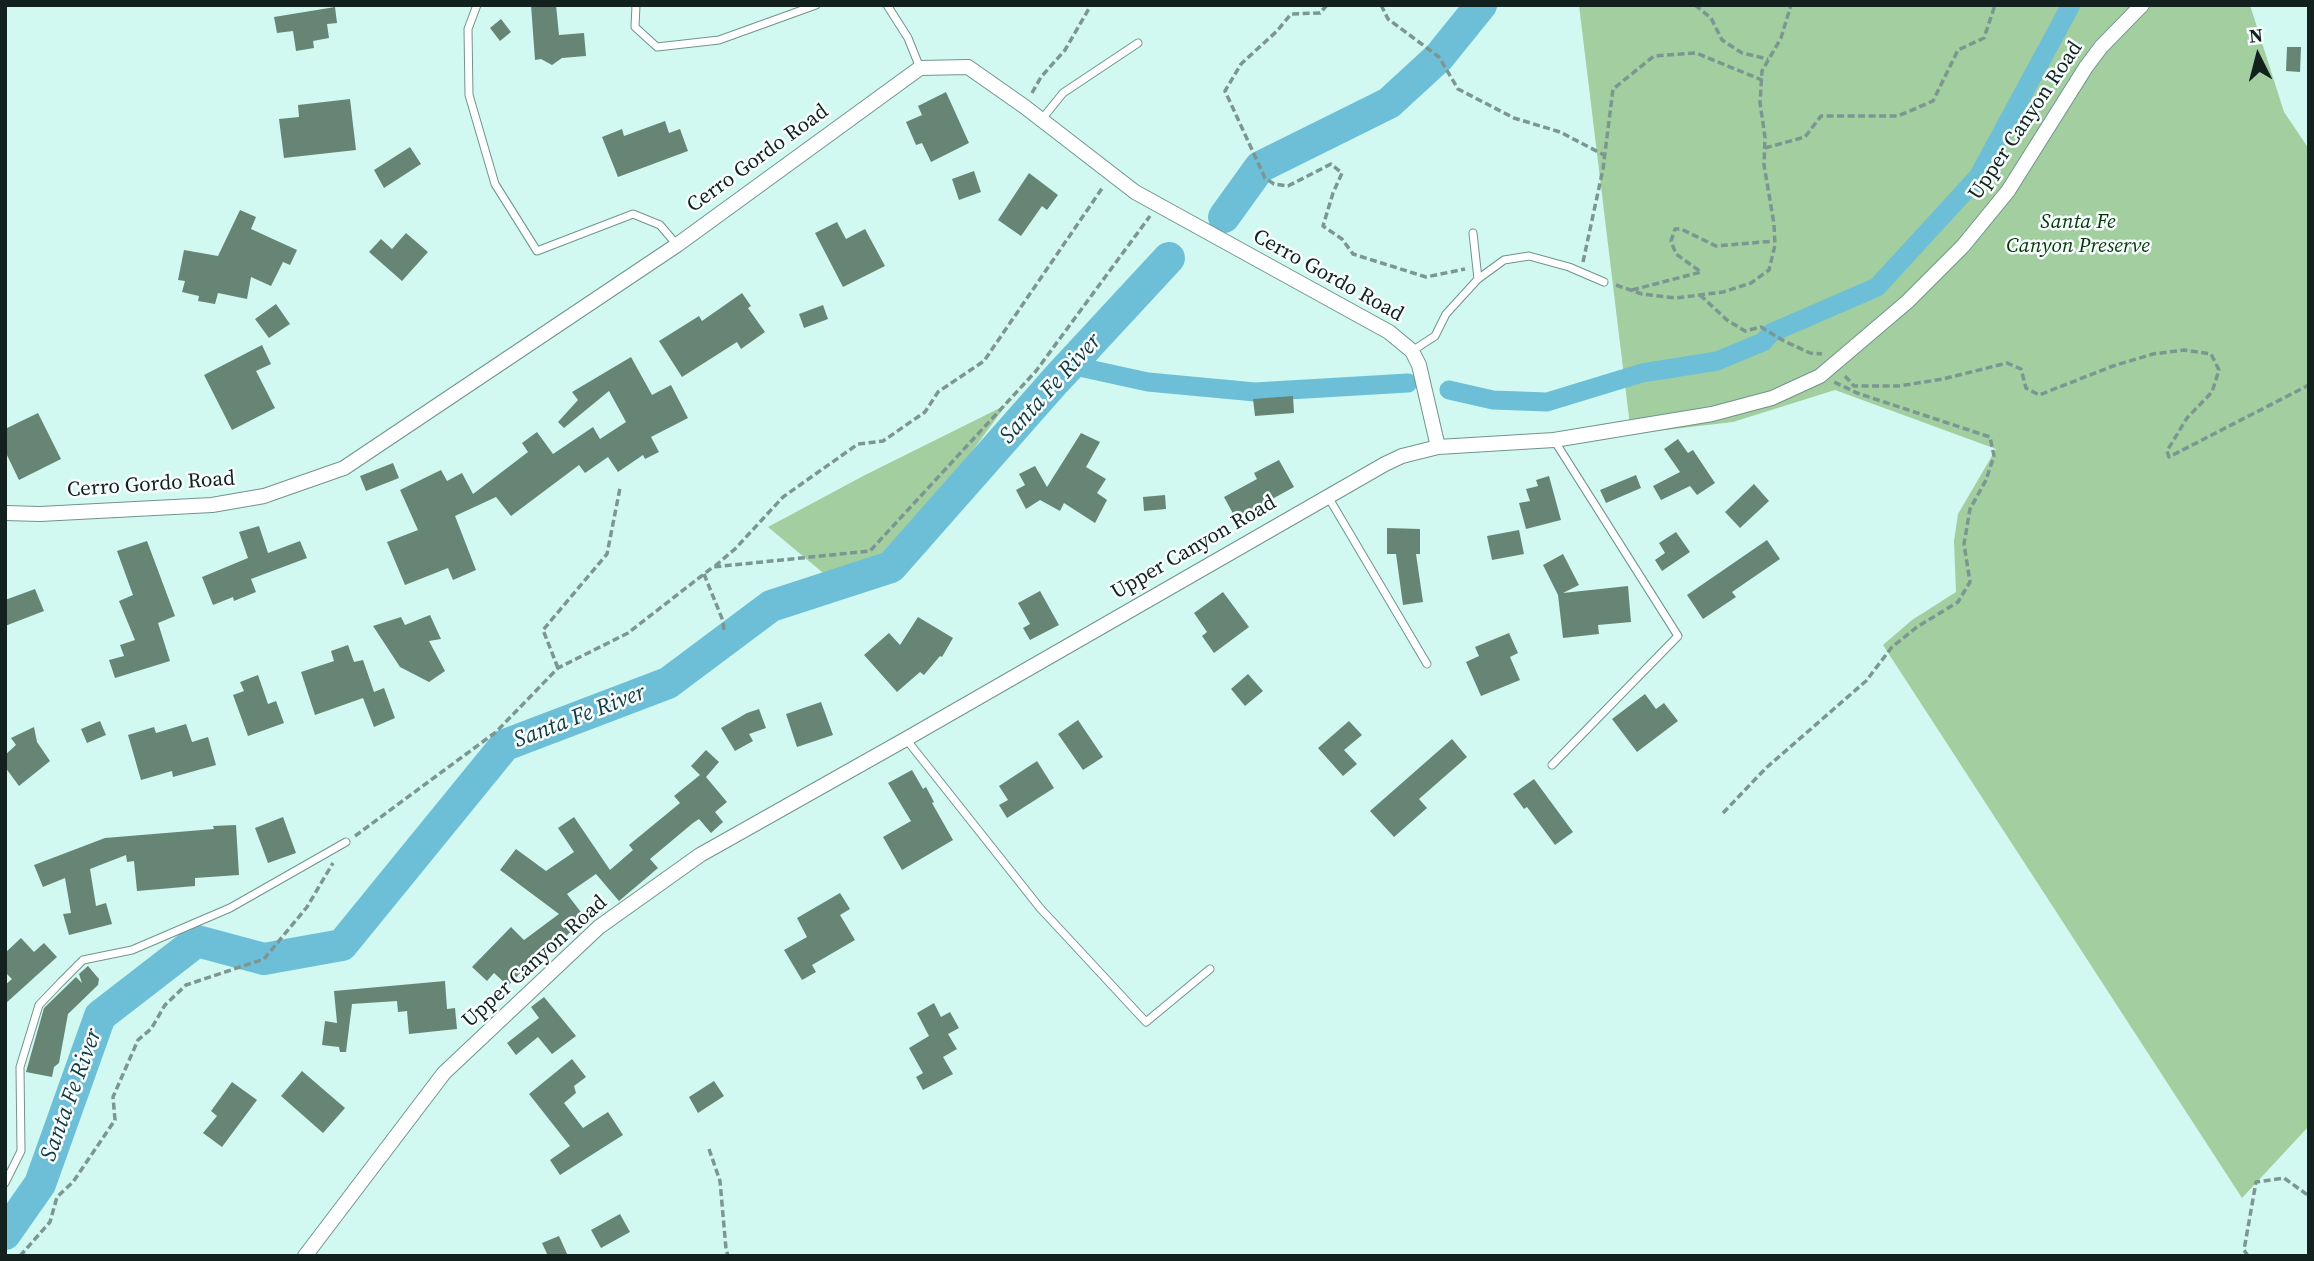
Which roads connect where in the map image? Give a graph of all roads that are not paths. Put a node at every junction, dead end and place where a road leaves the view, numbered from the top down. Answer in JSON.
{"nodes":[{"id":1,"x":477,"y":5,"type":"edge"},
{"id":2,"x":636,"y":5,"type":"edge"},
{"id":3,"x":816,"y":5,"type":"edge"},
{"id":4,"x":887,"y":5,"type":"edge"},
{"id":5,"x":2142,"y":5,"type":"edge"},
{"id":6,"x":1138,"y":43,"type":"dead end"},
{"id":7,"x":920,"y":68,"type":"junction"},
{"id":8,"x":1041,"y":120,"type":"junction"},
{"id":9,"x":1473,"y":233,"type":"dead end"},
{"id":10,"x":677,"y":245,"type":"junction"},
{"id":11,"x":1478,"y":279,"type":"junction"},
{"id":12,"x":1604,"y":282,"type":"road end"},
{"id":13,"x":1412,"y":351,"type":"junction"},
{"id":14,"x":1554,"y":440,"type":"junction"},
{"id":15,"x":1438,"y":447,"type":"junction"},
{"id":16,"x":1327,"y":495,"type":"junction"},
{"id":17,"x":5,"y":513,"type":"edge"},
{"id":18,"x":1427,"y":664,"type":"dead end"},
{"id":19,"x":906,"y":740,"type":"junction"},
{"id":20,"x":1552,"y":765,"type":"dead end"},
{"id":21,"x":346,"y":842,"type":"road end"},
{"id":22,"x":1210,"y":969,"type":"dead end"},
{"id":23,"x":5,"y":1182,"type":"edge"},
{"id":24,"x":305,"y":1256,"type":"edge"}],
"edges":[{"from":1,"to":10,"type":"lane"},
{"from":2,"to":3,"type":"lane"},
{"from":4,"to":7,"type":"lane"},
{"from":5,"to":14,"type":"street","name":"Upper Canyon Road"},
{"from":6,"to":8,"type":"lane"},
{"from":7,"to":8,"type":"street","name":"Cerro Gordo Road"},
{"from":7,"to":10,"type":"street","name":"Cerro Gordo Road"},
{"from":8,"to":13,"type":"street","name":"Cerro Gordo Road"},
{"from":9,"to":11,"type":"lane"},
{"from":10,"to":17,"type":"street","name":"Cerro Gordo Road"},
{"from":11,"to":12,"type":"lane"},
{"from":11,"to":13,"type":"lane"},
{"from":13,"to":15,"type":"street","name":"Cerro Gordo Road"},
{"from":14,"to":15,"type":"street","name":"Upper Canyon Road"},
{"from":14,"to":20,"type":"lane"},
{"from":15,"to":16,"type":"street","name":"Upper Canyon Road"},
{"from":16,"to":18,"type":"lane"},
{"from":16,"to":19,"type":"street","name":"Upper Canyon Road"},
{"from":19,"to":22,"type":"lane"},
{"from":19,"to":24,"type":"street","name":"Upper Canyon Road"},
{"from":21,"to":23,"type":"lane"}]}
